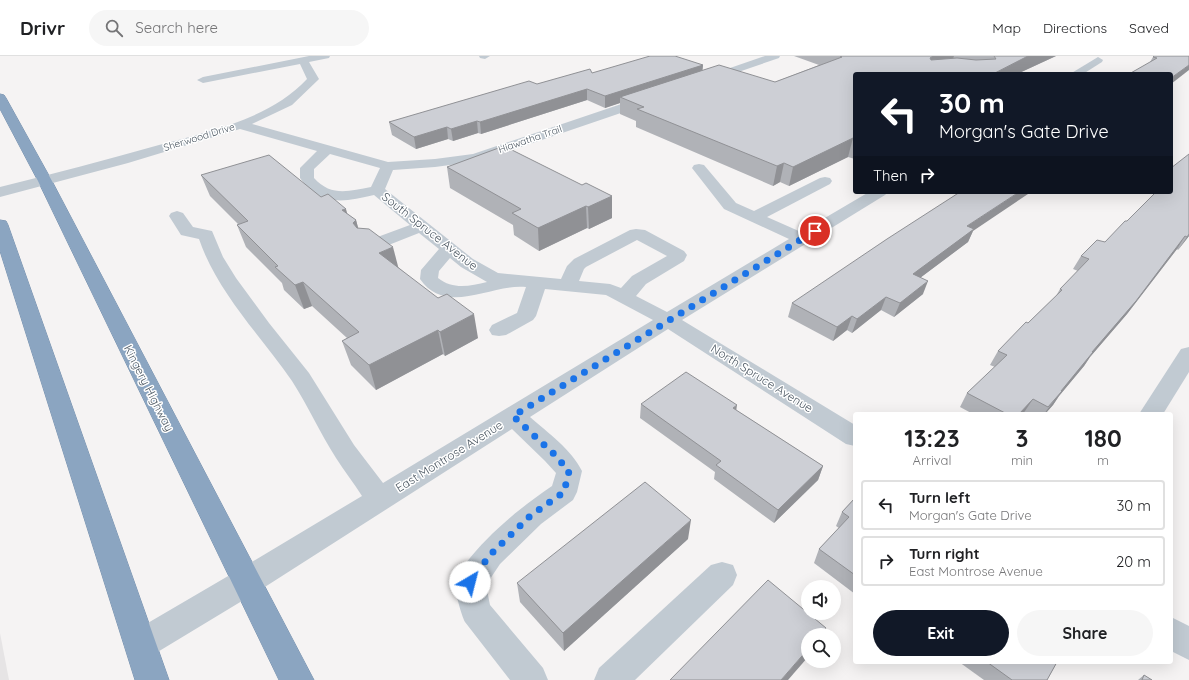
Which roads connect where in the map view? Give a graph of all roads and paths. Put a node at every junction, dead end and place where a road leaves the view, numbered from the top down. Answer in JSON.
{"nodes":[{"id":1,"x":325,"y":56,"type":"edge"},
{"id":2,"x":775,"y":56,"type":"edge"},
{"id":3,"x":301,"y":59,"type":"edge"},
{"id":4,"x":1098,"y":60,"type":"dead end"},
{"id":5,"x":745,"y":66,"type":"junction"},
{"id":6,"x":765,"y":72,"type":"dead end"},
{"id":7,"x":1078,"y":72,"type":"edge"},
{"id":8,"x":203,"y":80,"type":"dead end"},
{"id":9,"x":693,"y":84,"type":"edge"},
{"id":10,"x":663,"y":94,"type":"edge"},
{"id":11,"x":0,"y":98,"type":"edge"},
{"id":12,"x":240,"y":124,"type":"junction"},
{"id":13,"x":327,"y":150,"type":"junction"},
{"id":14,"x":388,"y":166,"type":"junction"},
{"id":15,"x":699,"y":168,"type":"dead end"},
{"id":16,"x":45,"y":181,"type":"junction"},
{"id":17,"x":825,"y":181,"type":"dead end"},
{"id":18,"x":377,"y":190,"type":"junction"},
{"id":19,"x":0,"y":192,"type":"edge"},
{"id":20,"x":877,"y":194,"type":"edge"},
{"id":21,"x":177,"y":216,"type":"dead end"},
{"id":22,"x":754,"y":217,"type":"junction"},
{"id":23,"x":0,"y":225,"type":"edge"},
{"id":24,"x":421,"y":226,"type":"junction"},
{"id":25,"x":802,"y":239,"type":"junction"},
{"id":26,"x":370,"y":246,"type":"edge"},
{"id":27,"x":448,"y":248,"type":"junction"},
{"id":28,"x":513,"y":280,"type":"junction"},
{"id":29,"x":537,"y":284,"type":"junction"},
{"id":30,"x":568,"y":286,"type":"junction"},
{"id":31,"x":624,"y":297,"type":"junction"},
{"id":32,"x":668,"y":320,"type":"junction"},
{"id":33,"x":499,"y":330,"type":"dead end"},
{"id":34,"x":1189,"y":354,"type":"edge"},
{"id":35,"x":1152,"y":412,"type":"edge"},
{"id":36,"x":513,"y":416,"type":"junction"},
{"id":37,"x":853,"y":436,"type":"edge"},
{"id":38,"x":380,"y":499,"type":"junction"},
{"id":39,"x":722,"y":575,"type":"dead end"},
{"id":40,"x":246,"y":582,"type":"junction"},
{"id":41,"x":1173,"y":634,"type":"edge"},
{"id":42,"x":1189,"y":644,"type":"edge"},
{"id":43,"x":140,"y":645,"type":"junction"},
{"id":44,"x":152,"y":680,"type":"edge"},
{"id":45,"x":297,"y":680,"type":"edge"},
{"id":46,"x":531,"y":680,"type":"edge"},
{"id":47,"x":611,"y":680,"type":"edge"}],
"edges":[{"from":1,"to":3,"type":"street"},
{"from":2,"to":5,"type":"street"},
{"from":3,"to":8,"type":"street"},
{"from":3,"to":12,"type":"street","name":"Sherwood Drive"},
{"from":4,"to":7,"type":"street"},
{"from":5,"to":6,"type":"street"},
{"from":5,"to":9,"type":"street"},
{"from":10,"to":14,"type":"street","name":"Hiawatha Trail"},
{"from":11,"to":16,"type":"highway","name":"Kingery Highway"},
{"from":12,"to":13,"type":"street","name":"Hiawatha Trail"},
{"from":12,"to":16,"type":"street","name":"Sherwood Drive"},
{"from":13,"to":14,"type":"street","name":"Hiawatha Trail"},
{"from":13,"to":18,"type":"street"},
{"from":14,"to":18,"type":"street","name":"South Spruce Avenue"},
{"from":15,"to":22,"type":"street"},
{"from":16,"to":19,"type":"street","name":"Sherwood Drive"},
{"from":16,"to":40,"type":"highway","name":"Kingery Highway"},
{"from":17,"to":22,"type":"street"},
{"from":18,"to":24,"type":"street","name":"South Spruce Avenue"},
{"from":20,"to":25,"type":"street","name":"East Montrose Avenue"},
{"from":21,"to":38,"type":"street"},
{"from":22,"to":25,"type":"street"},
{"from":23,"to":43,"type":"highway"},
{"from":24,"to":26,"type":"street"},
{"from":24,"to":27,"type":"street","name":"South Spruce Avenue"},
{"from":25,"to":32,"type":"street","name":"East Montrose Avenue"},
{"from":27,"to":28,"type":"street","name":"South Spruce Avenue"},
{"from":27,"to":28,"type":"street"},
{"from":28,"to":29,"type":"street","name":"South Spruce Avenue"},
{"from":29,"to":30,"type":"street","name":"South Spruce Avenue"},
{"from":29,"to":33,"type":"street"},
{"from":30,"to":31,"type":"street","name":"South Spruce Avenue"},
{"from":30,"to":31,"type":"street"},
{"from":31,"to":32,"type":"street","name":"South Spruce Avenue"},
{"from":32,"to":36,"type":"street","name":"East Montrose Avenue"},
{"from":32,"to":37,"type":"street","name":"North Spruce Avenue"},
{"from":34,"to":35,"type":"street"},
{"from":36,"to":38,"type":"street","name":"East Montrose Avenue"},
{"from":36,"to":46,"type":"street"},
{"from":38,"to":40,"type":"street","name":"East Montrose Avenue"},
{"from":39,"to":47,"type":"street"},
{"from":40,"to":43,"type":"street","name":"East Montrose Avenue"},
{"from":40,"to":45,"type":"highway","name":"Kingery Highway"},
{"from":41,"to":42,"type":"street"},
{"from":43,"to":44,"type":"highway"}]}
